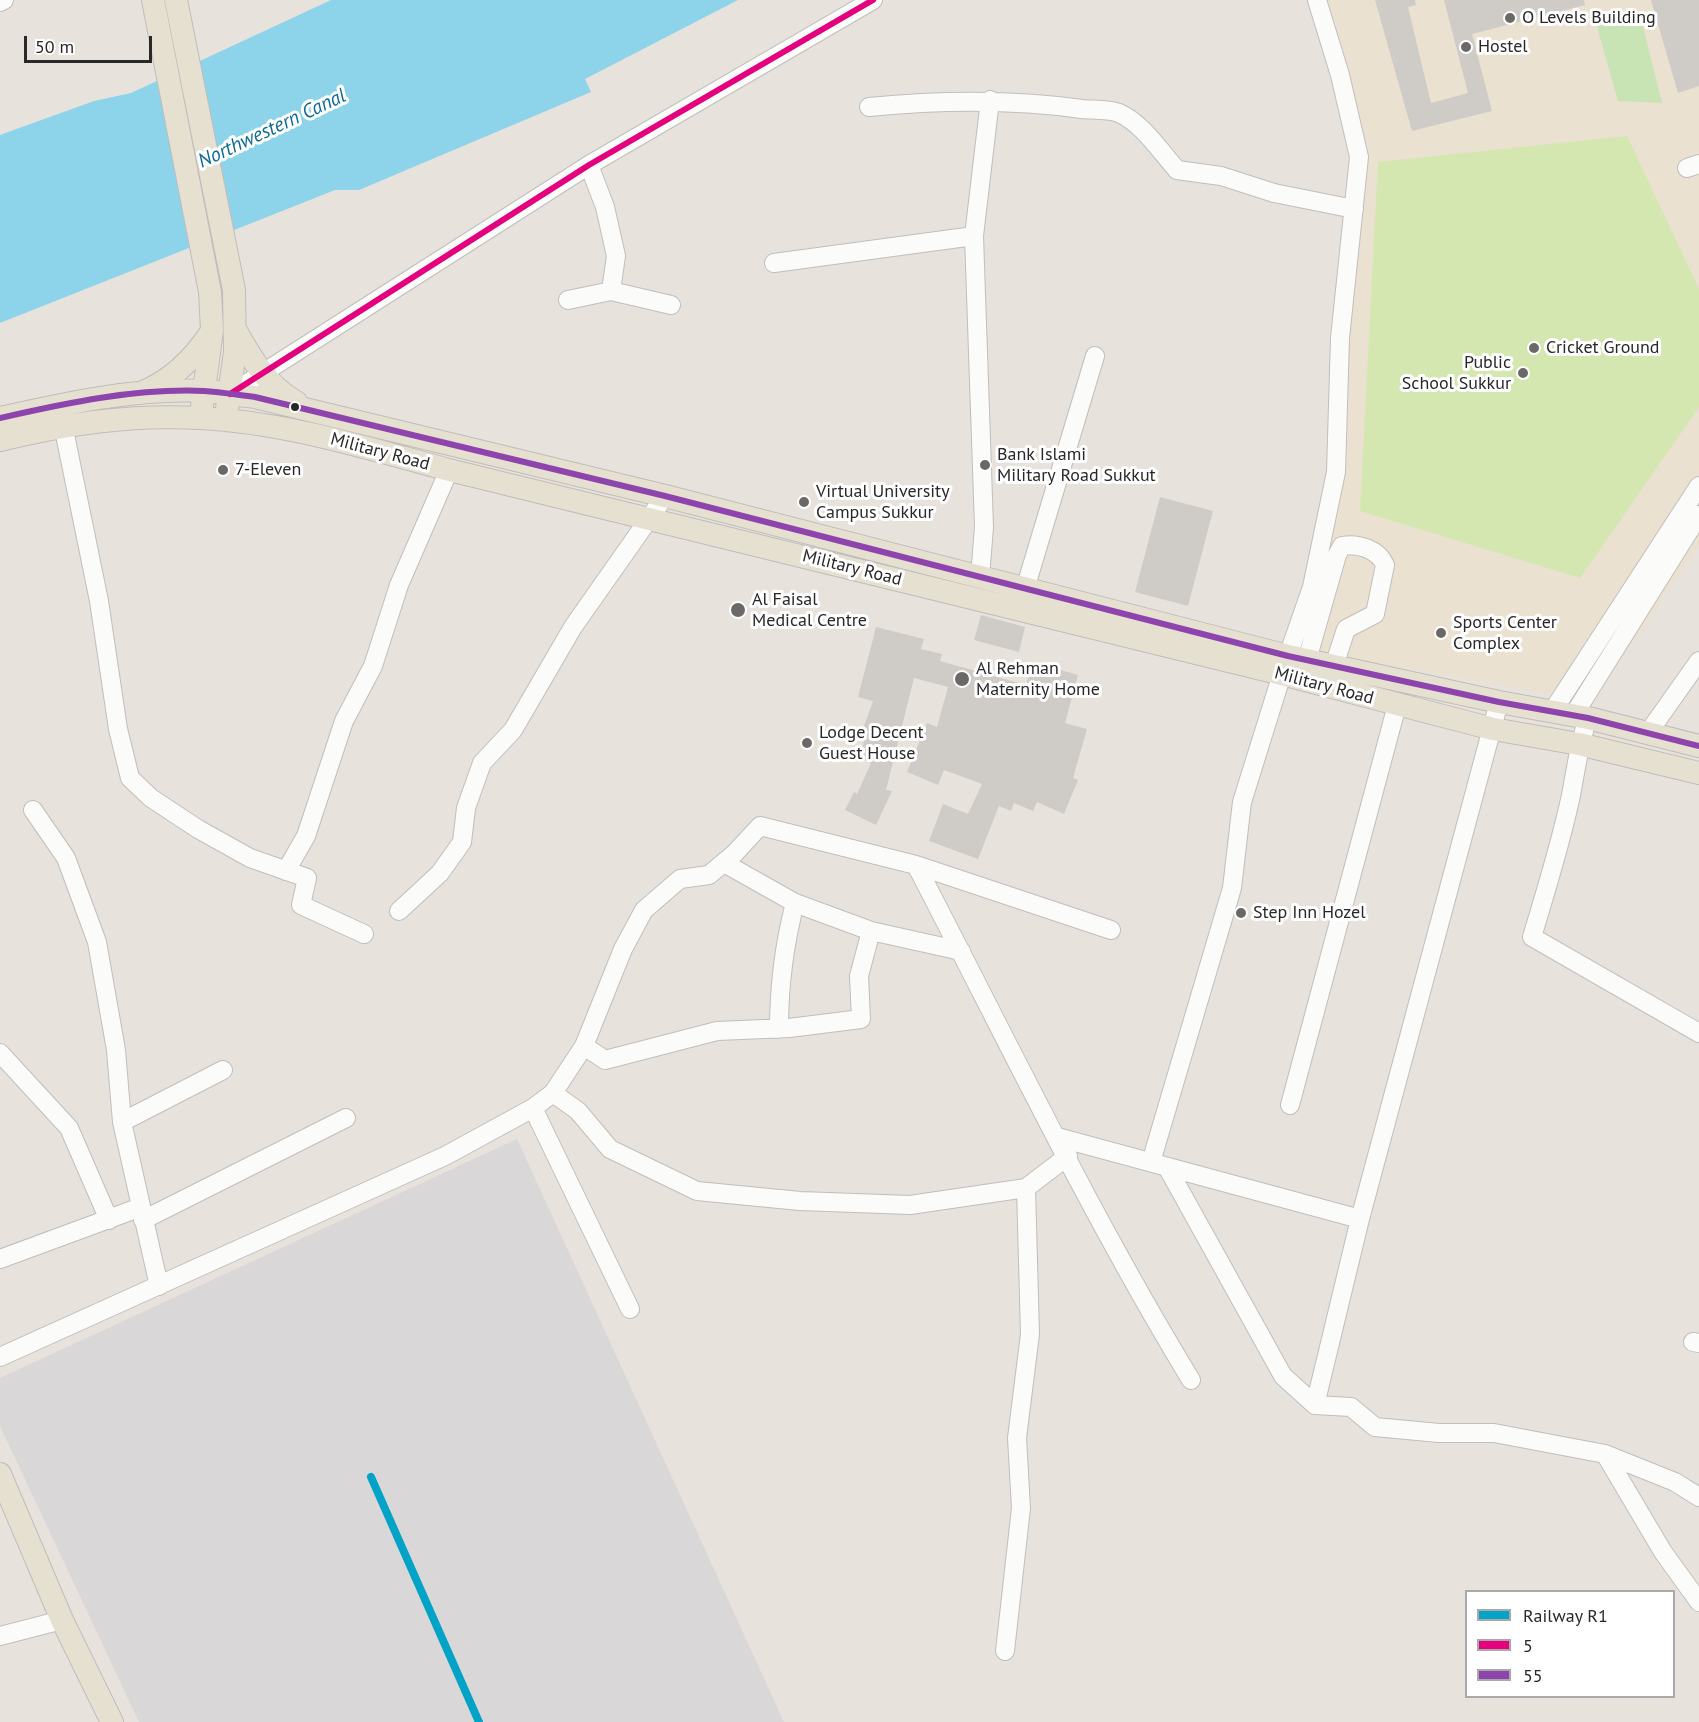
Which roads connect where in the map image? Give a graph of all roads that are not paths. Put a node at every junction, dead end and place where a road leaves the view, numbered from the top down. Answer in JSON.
{"nodes":[{"id":1,"x":153,"y":0,"type":"edge"},
{"id":2,"x":176,"y":0,"type":"edge"},
{"id":3,"x":873,"y":0,"type":"edge"},
{"id":4,"x":1317,"y":0,"type":"edge"},
{"id":5,"x":990,"y":100,"type":"junction"},
{"id":6,"x":869,"y":108,"type":"dead end"},
{"id":7,"x":589,"y":165,"type":"junction"},
{"id":8,"x":1354,"y":209,"type":"junction"},
{"id":9,"x":974,"y":236,"type":"junction"},
{"id":10,"x":774,"y":263,"type":"dead end"},
{"id":11,"x":611,"y":291,"type":"junction"},
{"id":12,"x":568,"y":300,"type":"dead end"},
{"id":13,"x":671,"y":305,"type":"dead end"},
{"id":14,"x":212,"y":330,"type":"junction"},
{"id":15,"x":236,"y":331,"type":"junction"},
{"id":16,"x":1095,"y":356,"type":"dead end"},
{"id":17,"x":262,"y":374,"type":"junction"},
{"id":18,"x":204,"y":391,"type":"junction"},
{"id":19,"x":136,"y":394,"type":"junction"},
{"id":20,"x":230,"y":394,"type":"junction"},
{"id":21,"x":309,"y":410,"type":"junction"},
{"id":22,"x":0,"y":418,"type":"edge"},
{"id":23,"x":201,"y":418,"type":"junction"},
{"id":24,"x":224,"y":420,"type":"junction"},
{"id":25,"x":63,"y":425,"type":"junction"},
{"id":26,"x":0,"y":440,"type":"edge"},
{"id":27,"x":449,"y":470,"type":"junction"},
{"id":28,"x":1699,"y":486,"type":"edge"},
{"id":29,"x":665,"y":496,"type":"junction"},
{"id":30,"x":1699,"y":515,"type":"edge"},
{"id":31,"x":649,"y":518,"type":"junction"},
{"id":32,"x":980,"y":577,"type":"junction"},
{"id":33,"x":1025,"y":589,"type":"junction"},
{"id":34,"x":1600,"y":638,"type":"junction"},
{"id":35,"x":1617,"y":646,"type":"junction"},
{"id":36,"x":1699,"y":661,"type":"edge"},
{"id":37,"x":1292,"y":663,"type":"junction"},
{"id":38,"x":1334,"y":666,"type":"junction"},
{"id":39,"x":1499,"y":702,"type":"junction"},
{"id":40,"x":1397,"y":705,"type":"junction"},
{"id":41,"x":1571,"y":716,"type":"junction"},
{"id":42,"x":1493,"y":729,"type":"junction"},
{"id":43,"x":1648,"y":734,"type":"junction"},
{"id":44,"x":1579,"y":744,"type":"junction"},
{"id":45,"x":1699,"y":746,"type":"edge"},
{"id":46,"x":1699,"y":773,"type":"edge"},
{"id":47,"x":33,"y":810,"type":"dead end"},
{"id":48,"x":724,"y":863,"type":"junction"},
{"id":49,"x":916,"y":865,"type":"junction"},
{"id":50,"x":286,"y":871,"type":"junction"},
{"id":51,"x":795,"y":903,"type":"junction"},
{"id":52,"x":399,"y":911,"type":"dead end"},
{"id":53,"x":1111,"y":930,"type":"dead end"},
{"id":54,"x":871,"y":931,"type":"junction"},
{"id":55,"x":364,"y":934,"type":"dead end"},
{"id":56,"x":961,"y":951,"type":"junction"},
{"id":57,"x":779,"y":1029,"type":"junction"},
{"id":58,"x":1699,"y":1033,"type":"edge"},
{"id":59,"x":584,"y":1046,"type":"junction"},
{"id":60,"x":0,"y":1053,"type":"edge"},
{"id":61,"x":223,"y":1070,"type":"dead end"},
{"id":62,"x":553,"y":1093,"type":"junction"},
{"id":63,"x":1290,"y":1105,"type":"dead end"},
{"id":64,"x":533,"y":1108,"type":"junction"},
{"id":65,"x":346,"y":1118,"type":"dead end"},
{"id":66,"x":122,"y":1122,"type":"junction"},
{"id":67,"x":1057,"y":1137,"type":"junction"},
{"id":68,"x":1068,"y":1156,"type":"junction"},
{"id":69,"x":1159,"y":1164,"type":"junction"},
{"id":70,"x":1026,"y":1188,"type":"junction"},
{"id":71,"x":142,"y":1214,"type":"junction"},
{"id":72,"x":1360,"y":1219,"type":"junction"},
{"id":73,"x":109,"y":1220,"type":"junction"},
{"id":74,"x":0,"y":1259,"type":"edge"},
{"id":75,"x":159,"y":1286,"type":"junction"},
{"id":76,"x":630,"y":1309,"type":"dead end"},
{"id":77,"x":0,"y":1357,"type":"edge"},
{"id":78,"x":1191,"y":1380,"type":"dead end"},
{"id":79,"x":1315,"y":1405,"type":"junction"},
{"id":80,"x":1605,"y":1454,"type":"junction"},
{"id":81,"x":0,"y":1474,"type":"edge"},
{"id":82,"x":1699,"y":1497,"type":"edge"},
{"id":83,"x":1699,"y":1602,"type":"edge"},
{"id":84,"x":62,"y":1620,"type":"junction"},
{"id":85,"x":0,"y":1636,"type":"edge"},
{"id":86,"x":1005,"y":1651,"type":"dead end"},
{"id":87,"x":112,"y":1722,"type":"edge"}],
"edges":[{"from":1,"to":14,"type":"main road"},
{"from":2,"to":15,"type":"main road"},
{"from":3,"to":7,"type":"street"},
{"from":4,"to":8,"type":"street"},
{"from":5,"to":6,"type":"street"},
{"from":5,"to":8,"type":"street"},
{"from":5,"to":9,"type":"street"},
{"from":7,"to":11,"type":"street"},
{"from":7,"to":17,"type":"street"},
{"from":8,"to":37,"type":"street"},
{"from":9,"to":10,"type":"street"},
{"from":9,"to":32,"type":"street"},
{"from":11,"to":12,"type":"street"},
{"from":11,"to":13,"type":"street"},
{"from":14,"to":18,"type":"main road"},
{"from":14,"to":19,"type":"main road"},
{"from":15,"to":17,"type":"main road"},
{"from":15,"to":20,"type":"main road"},
{"from":16,"to":33,"type":"street"},
{"from":17,"to":20,"type":"street"},
{"from":17,"to":21,"type":"main road"},
{"from":18,"to":19,"type":"main road"},
{"from":18,"to":20,"type":"main road"},
{"from":18,"to":23,"type":"main road"},
{"from":19,"to":22,"type":"main road"},
{"from":20,"to":21,"type":"main road"},
{"from":20,"to":24,"type":"main road"},
{"from":21,"to":29,"type":"main road"},
{"from":23,"to":24,"type":"main road","name":"Military Road"},
{"from":23,"to":25,"type":"main road","name":"Military Road"},
{"from":24,"to":27,"type":"main road","name":"Military Road"},
{"from":25,"to":26,"type":"main road","name":"Military Road"},
{"from":25,"to":50,"type":"street"},
{"from":27,"to":31,"type":"main road","name":"Military Road"},
{"from":27,"to":50,"type":"street"},
{"from":28,"to":34,"type":"street"},
{"from":29,"to":31,"type":"street"},
{"from":29,"to":32,"type":"main road"},
{"from":30,"to":35,"type":"street"},
{"from":31,"to":37,"type":"main road","name":"Military Road"},
{"from":31,"to":52,"type":"street"},
{"from":32,"to":33,"type":"main road"},
{"from":33,"to":37,"type":"main road"},
{"from":34,"to":35,"type":"street"},
{"from":34,"to":41,"type":"street"},
{"from":35,"to":41,"type":"street"},
{"from":36,"to":43,"type":"street"},
{"from":37,"to":38,"type":"main road"},
{"from":37,"to":38,"type":"street"},
{"from":37,"to":40,"type":"main road","name":"Military Road"},
{"from":37,"to":69,"type":"street"},
{"from":38,"to":39,"type":"main road"},
{"from":39,"to":41,"type":"main road"},
{"from":39,"to":42,"type":"street"},
{"from":40,"to":42,"type":"main road","name":"Military Road"},
{"from":40,"to":63,"type":"street"},
{"from":41,"to":43,"type":"main road"},
{"from":41,"to":44,"type":"street"},
{"from":42,"to":44,"type":"main road","name":"Military Road"},
{"from":42,"to":72,"type":"street"},
{"from":43,"to":45,"type":"main road"},
{"from":44,"to":46,"type":"main road","name":"Military Road"},
{"from":44,"to":58,"type":"street"},
{"from":47,"to":66,"type":"street"},
{"from":48,"to":49,"type":"street"},
{"from":48,"to":51,"type":"street"},
{"from":48,"to":59,"type":"street"},
{"from":49,"to":53,"type":"street"},
{"from":49,"to":56,"type":"street"},
{"from":50,"to":55,"type":"street"},
{"from":51,"to":54,"type":"street"},
{"from":51,"to":57,"type":"street"},
{"from":54,"to":56,"type":"street"},
{"from":54,"to":57,"type":"street"},
{"from":56,"to":67,"type":"street"},
{"from":57,"to":59,"type":"street"},
{"from":59,"to":62,"type":"street"},
{"from":60,"to":73,"type":"street"},
{"from":61,"to":66,"type":"street"},
{"from":62,"to":64,"type":"street"},
{"from":62,"to":70,"type":"street"},
{"from":64,"to":75,"type":"street"},
{"from":64,"to":76,"type":"street"},
{"from":65,"to":71,"type":"street"},
{"from":66,"to":71,"type":"street"},
{"from":67,"to":68,"type":"street"},
{"from":67,"to":69,"type":"street"},
{"from":68,"to":70,"type":"street"},
{"from":68,"to":78,"type":"street"},
{"from":69,"to":72,"type":"street"},
{"from":69,"to":79,"type":"street"},
{"from":70,"to":86,"type":"street"},
{"from":71,"to":73,"type":"street"},
{"from":71,"to":75,"type":"street"},
{"from":72,"to":79,"type":"street"},
{"from":73,"to":74,"type":"street"},
{"from":75,"to":77,"type":"street"},
{"from":79,"to":80,"type":"street"},
{"from":80,"to":82,"type":"street"},
{"from":80,"to":83,"type":"street"},
{"from":81,"to":84,"type":"main road"},
{"from":84,"to":85,"type":"street"},
{"from":84,"to":87,"type":"main road"}]}
